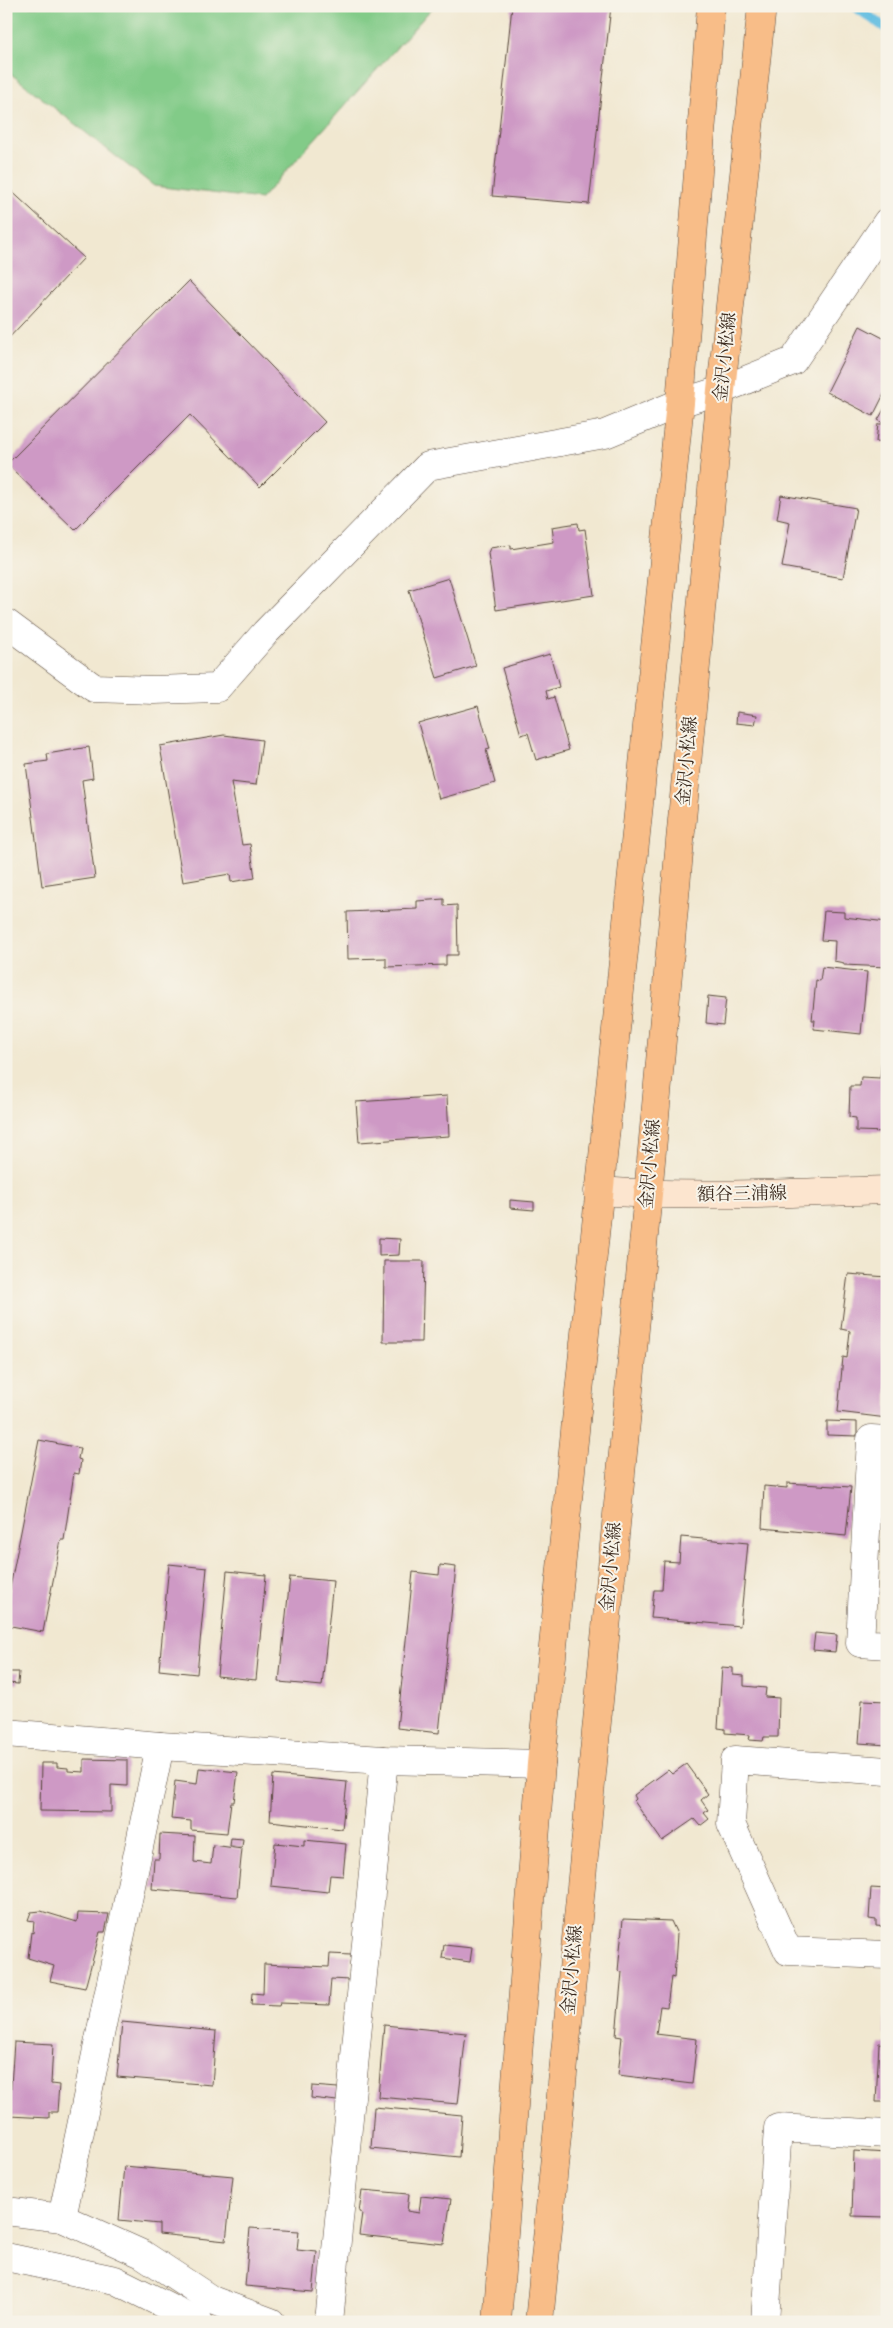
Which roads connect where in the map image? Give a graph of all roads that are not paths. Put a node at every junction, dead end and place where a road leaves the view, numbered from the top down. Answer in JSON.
{"nodes":[{"id":1,"x":711,"y":6,"type":"edge"},
{"id":2,"x":762,"y":6,"type":"edge"},
{"id":3,"x":887,"y":222,"type":"edge"},
{"id":4,"x":722,"y":390,"type":"junction"},
{"id":5,"x":680,"y":403,"type":"junction"},
{"id":6,"x":6,"y":623,"type":"edge"},
{"id":7,"x":887,"y":1190,"type":"edge"},
{"id":8,"x":598,"y":1191,"type":"junction"},
{"id":9,"x":648,"y":1194,"type":"junction"},
{"id":10,"x":887,"y":1440,"type":"edge"},
{"id":11,"x":887,"y":1645,"type":"edge"},
{"id":12,"x":6,"y":1733,"type":"edge"},
{"id":13,"x":160,"y":1746,"type":"junction"},
{"id":14,"x":384,"y":1760,"type":"junction"},
{"id":15,"x":541,"y":1764,"type":"junction"},
{"id":16,"x":887,"y":1772,"type":"edge"},
{"id":17,"x":887,"y":1955,"type":"edge"},
{"id":18,"x":887,"y":2134,"type":"edge"},
{"id":19,"x":6,"y":2211,"type":"edge"},
{"id":20,"x":62,"y":2218,"type":"junction"},
{"id":21,"x":6,"y":2257,"type":"edge"},
{"id":22,"x":199,"y":2322,"type":"edge"},
{"id":23,"x":271,"y":2322,"type":"edge"},
{"id":24,"x":329,"y":2322,"type":"edge"},
{"id":25,"x":498,"y":2322,"type":"edge"},
{"id":26,"x":539,"y":2322,"type":"edge"},
{"id":27,"x":765,"y":2322,"type":"edge"}],
"edges":[{"from":1,"to":5,"type":"main road"},
{"from":2,"to":4,"type":"main road","name":"金沢小松線"},
{"from":3,"to":4,"type":"street"},
{"from":4,"to":5,"type":"street"},
{"from":4,"to":9,"type":"main road","name":"金沢小松線"},
{"from":5,"to":6,"type":"street"},
{"from":5,"to":8,"type":"main road"},
{"from":7,"to":9,"type":"main road","name":"額谷三浦線"},
{"from":8,"to":9,"type":"main road","name":"額谷三浦線"},
{"from":8,"to":15,"type":"main road"},
{"from":9,"to":26,"type":"main road","name":"金沢小松線"},
{"from":10,"to":11,"type":"street"},
{"from":12,"to":13,"type":"street"},
{"from":13,"to":14,"type":"street"},
{"from":13,"to":20,"type":"street"},
{"from":14,"to":15,"type":"street"},
{"from":14,"to":24,"type":"street"},
{"from":15,"to":25,"type":"main road"},
{"from":16,"to":17,"type":"street"},
{"from":18,"to":27,"type":"street"},
{"from":19,"to":20,"type":"street"},
{"from":20,"to":23,"type":"street"},
{"from":21,"to":22,"type":"street"}]}
